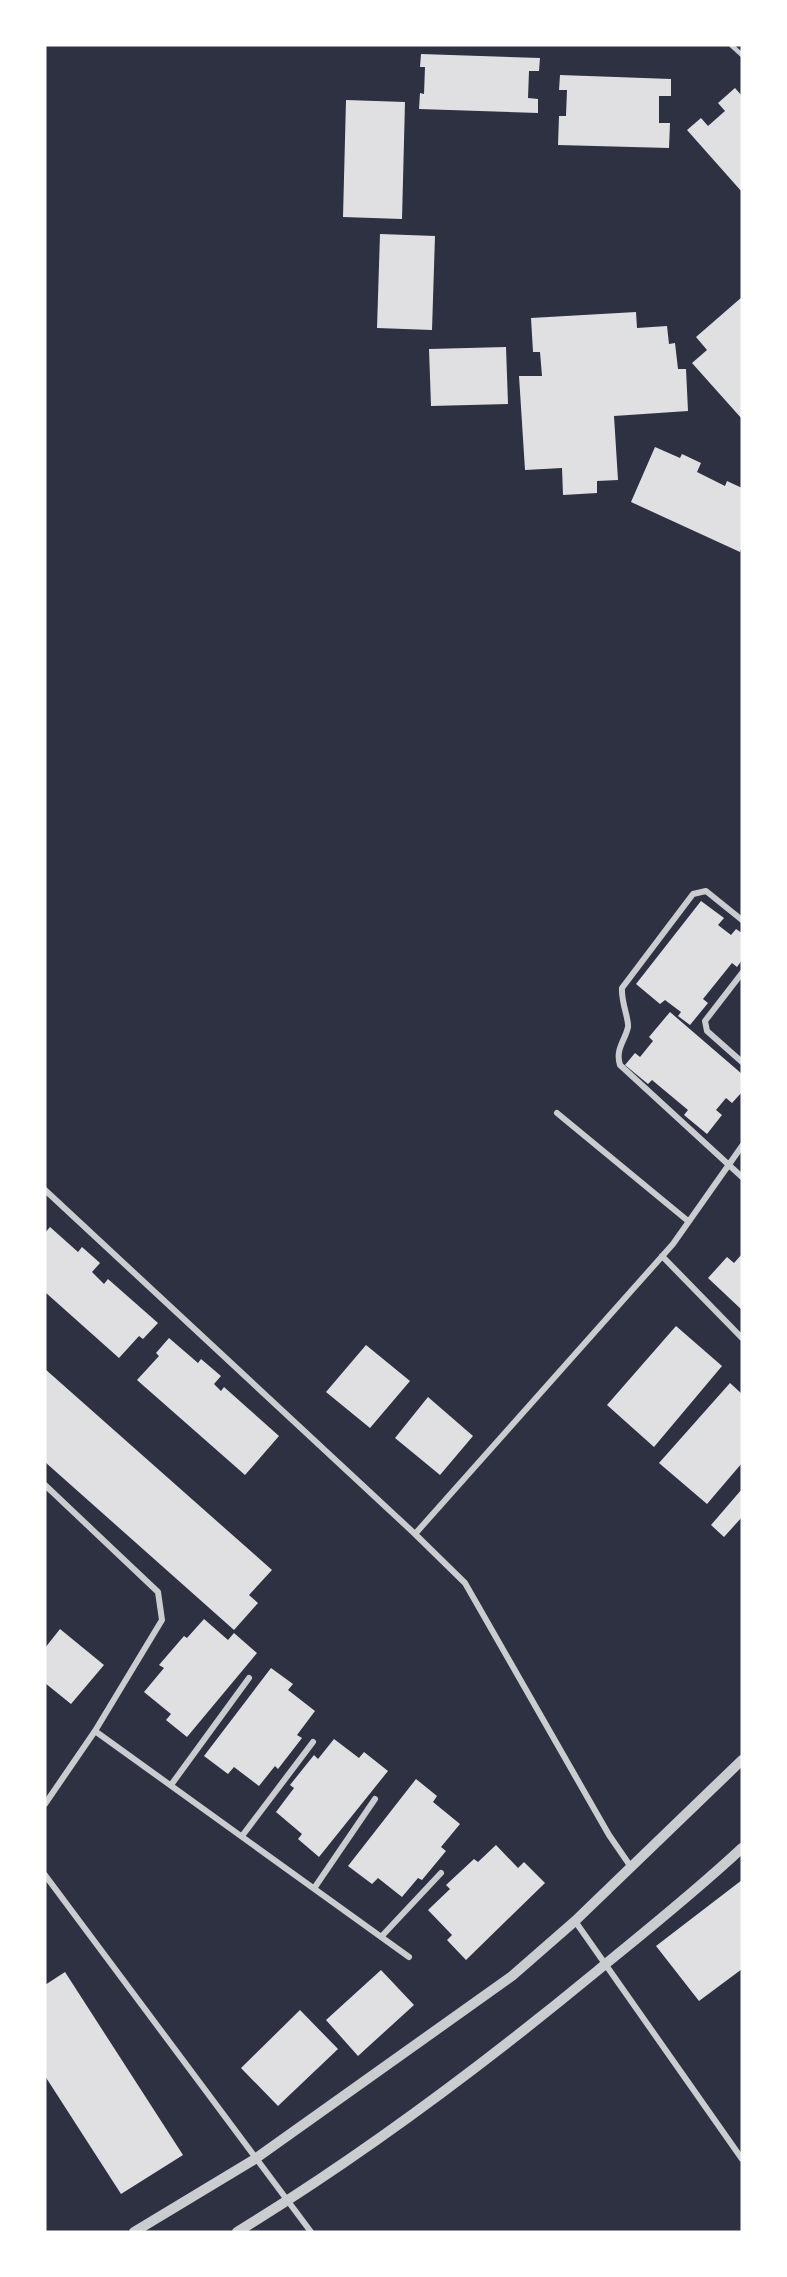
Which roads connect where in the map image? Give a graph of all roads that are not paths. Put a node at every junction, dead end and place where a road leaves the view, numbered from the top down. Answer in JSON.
{"nodes":[{"id":1,"x":731,"y":45,"type":"edge"},
{"id":2,"x":742,"y":55,"type":"edge"},
{"id":3,"x":742,"y":920,"type":"edge"},
{"id":4,"x":742,"y":973,"type":"edge"},
{"id":5,"x":742,"y":1062,"type":"edge"},
{"id":6,"x":557,"y":1113,"type":"dead end"},
{"id":7,"x":742,"y":1146,"type":"edge"},
{"id":8,"x":728,"y":1164,"type":"junction"},
{"id":9,"x":742,"y":1178,"type":"edge"},
{"id":10,"x":45,"y":1190,"type":"edge"},
{"id":11,"x":688,"y":1221,"type":"junction"},
{"id":12,"x":662,"y":1256,"type":"junction"},
{"id":13,"x":742,"y":1338,"type":"edge"},
{"id":14,"x":45,"y":1485,"type":"edge"},
{"id":15,"x":415,"y":1534,"type":"junction"},
{"id":16,"x":249,"y":1678,"type":"dead end"},
{"id":17,"x":95,"y":1731,"type":"junction"},
{"id":18,"x":313,"y":1742,"type":"dead end"},
{"id":19,"x":742,"y":1760,"type":"edge"},
{"id":20,"x":171,"y":1785,"type":"junction"},
{"id":21,"x":375,"y":1799,"type":"dead end"},
{"id":22,"x":45,"y":1804,"type":"edge"},
{"id":23,"x":242,"y":1836,"type":"junction"},
{"id":24,"x":742,"y":1848,"type":"edge"},
{"id":25,"x":631,"y":1867,"type":"junction"},
{"id":26,"x":441,"y":1873,"type":"dead end"},
{"id":27,"x":45,"y":1875,"type":"edge"},
{"id":28,"x":315,"y":1887,"type":"junction"},
{"id":29,"x":575,"y":1921,"type":"junction"},
{"id":30,"x":381,"y":1937,"type":"junction"},
{"id":31,"x":409,"y":1957,"type":"dead end"},
{"id":32,"x":607,"y":1963,"type":"junction"},
{"id":33,"x":255,"y":2159,"type":"junction"},
{"id":34,"x":742,"y":2159,"type":"edge"},
{"id":35,"x":289,"y":2200,"type":"junction"},
{"id":36,"x":134,"y":2232,"type":"edge"},
{"id":37,"x":237,"y":2232,"type":"edge"},
{"id":38,"x":311,"y":2232,"type":"edge"}],
"edges":[{"from":1,"to":2,"type":"lane"},
{"from":3,"to":8,"type":"street"},
{"from":4,"to":5,"type":"street"},
{"from":6,"to":11,"type":"street"},
{"from":7,"to":8,"type":"street"},
{"from":8,"to":9,"type":"street"},
{"from":8,"to":11,"type":"street"},
{"from":10,"to":15,"type":"street"},
{"from":11,"to":12,"type":"street"},
{"from":12,"to":13,"type":"street"},
{"from":12,"to":15,"type":"street"},
{"from":14,"to":17,"type":"street"},
{"from":15,"to":25,"type":"street"},
{"from":16,"to":20,"type":"street"},
{"from":17,"to":20,"type":"street"},
{"from":17,"to":22,"type":"street"},
{"from":18,"to":23,"type":"street"},
{"from":19,"to":25,"type":"street"},
{"from":20,"to":23,"type":"street"},
{"from":21,"to":28,"type":"street"},
{"from":23,"to":28,"type":"street"},
{"from":24,"to":32,"type":"street"},
{"from":25,"to":29,"type":"street"},
{"from":26,"to":30,"type":"street"},
{"from":27,"to":33,"type":"street"},
{"from":28,"to":30,"type":"street"},
{"from":29,"to":32,"type":"street"},
{"from":29,"to":33,"type":"street"},
{"from":30,"to":31,"type":"street"},
{"from":32,"to":34,"type":"street"},
{"from":32,"to":35,"type":"street"},
{"from":33,"to":35,"type":"street"},
{"from":33,"to":36,"type":"street"},
{"from":35,"to":37,"type":"street"},
{"from":35,"to":38,"type":"street"}]}
